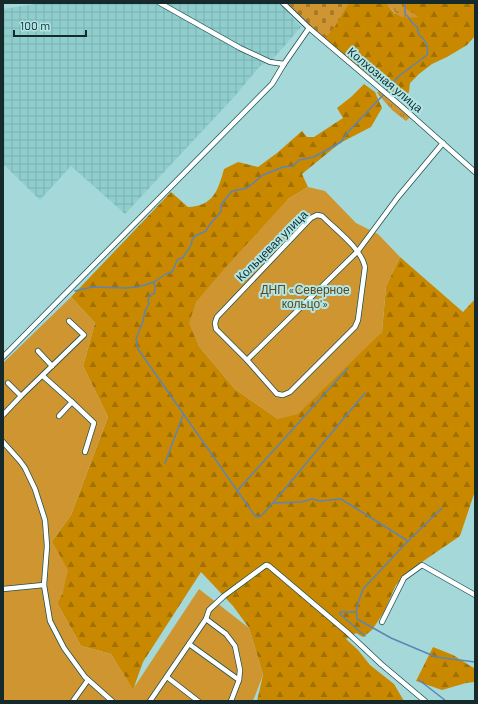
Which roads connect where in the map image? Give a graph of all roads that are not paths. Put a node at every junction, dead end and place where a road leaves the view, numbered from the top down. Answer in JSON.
{"nodes":[{"id":1,"x":160,"y":3,"type":"edge"},
{"id":2,"x":283,"y":3,"type":"edge"},
{"id":3,"x":309,"y":28,"type":"junction"},
{"id":4,"x":284,"y":64,"type":"junction"},
{"id":5,"x":444,"y":142,"type":"junction"},
{"id":6,"x":475,"y":172,"type":"edge"},
{"id":7,"x":358,"y":251,"type":"junction"},
{"id":8,"x":69,"y":321,"type":"dead end"},
{"id":9,"x":38,"y":351,"type":"dead end"},
{"id":10,"x":3,"y":358,"type":"edge"},
{"id":11,"x":247,"y":360,"type":"junction"},
{"id":12,"x":52,"y":366,"type":"junction"},
{"id":13,"x":42,"y":376,"type":"junction"},
{"id":14,"x":8,"y":383,"type":"dead end"},
{"id":15,"x":21,"y":396,"type":"junction"},
{"id":16,"x":72,"y":402,"type":"junction"},
{"id":17,"x":3,"y":415,"type":"edge"},
{"id":18,"x":59,"y":416,"type":"dead end"},
{"id":19,"x":3,"y":442,"type":"edge"},
{"id":20,"x":85,"y":452,"type":"dead end"},
{"id":21,"x":44,"y":585,"type":"junction"},
{"id":22,"x":3,"y":589,"type":"edge"},
{"id":23,"x":475,"y":595,"type":"edge"},
{"id":24,"x":206,"y":619,"type":"junction"},
{"id":25,"x":382,"y":622,"type":"dead end"},
{"id":26,"x":189,"y":644,"type":"junction"},
{"id":27,"x":167,"y":677,"type":"junction"},
{"id":28,"x":88,"y":680,"type":"junction"},
{"id":29,"x":239,"y":680,"type":"junction"},
{"id":30,"x":73,"y":701,"type":"edge"},
{"id":31,"x":112,"y":701,"type":"edge"},
{"id":32,"x":150,"y":701,"type":"edge"},
{"id":33,"x":198,"y":701,"type":"edge"},
{"id":34,"x":230,"y":701,"type":"edge"},
{"id":35,"x":425,"y":701,"type":"edge"}],
"edges":[{"from":1,"to":4,"type":"street"},
{"from":2,"to":3,"type":"street","name":"Колхозная улица"},
{"from":3,"to":4,"type":"street"},
{"from":3,"to":5,"type":"street","name":"Колхозная улица"},
{"from":4,"to":10,"type":"street"},
{"from":5,"to":6,"type":"street","name":"Колхозная улица"},
{"from":5,"to":7,"type":"street"},
{"from":7,"to":11,"type":"street"},
{"from":7,"to":11,"type":"street","name":"Кольцевая улица"},
{"from":7,"to":11,"type":"street","name":"Кольцевая улица"},
{"from":8,"to":12,"type":"street"},
{"from":9,"to":12,"type":"street"},
{"from":12,"to":13,"type":"street"},
{"from":13,"to":15,"type":"street"},
{"from":13,"to":16,"type":"street"},
{"from":14,"to":15,"type":"street"},
{"from":15,"to":17,"type":"street"},
{"from":16,"to":18,"type":"street"},
{"from":16,"to":20,"type":"street"},
{"from":19,"to":21,"type":"street"},
{"from":21,"to":22,"type":"street"},
{"from":21,"to":28,"type":"street"},
{"from":23,"to":25,"type":"street"},
{"from":24,"to":26,"type":"street"},
{"from":24,"to":29,"type":"street"},
{"from":24,"to":35,"type":"street"},
{"from":26,"to":27,"type":"street"},
{"from":26,"to":29,"type":"street"},
{"from":27,"to":32,"type":"street"},
{"from":27,"to":33,"type":"street"},
{"from":28,"to":30,"type":"street"},
{"from":28,"to":31,"type":"street"},
{"from":29,"to":34,"type":"street"}]}
